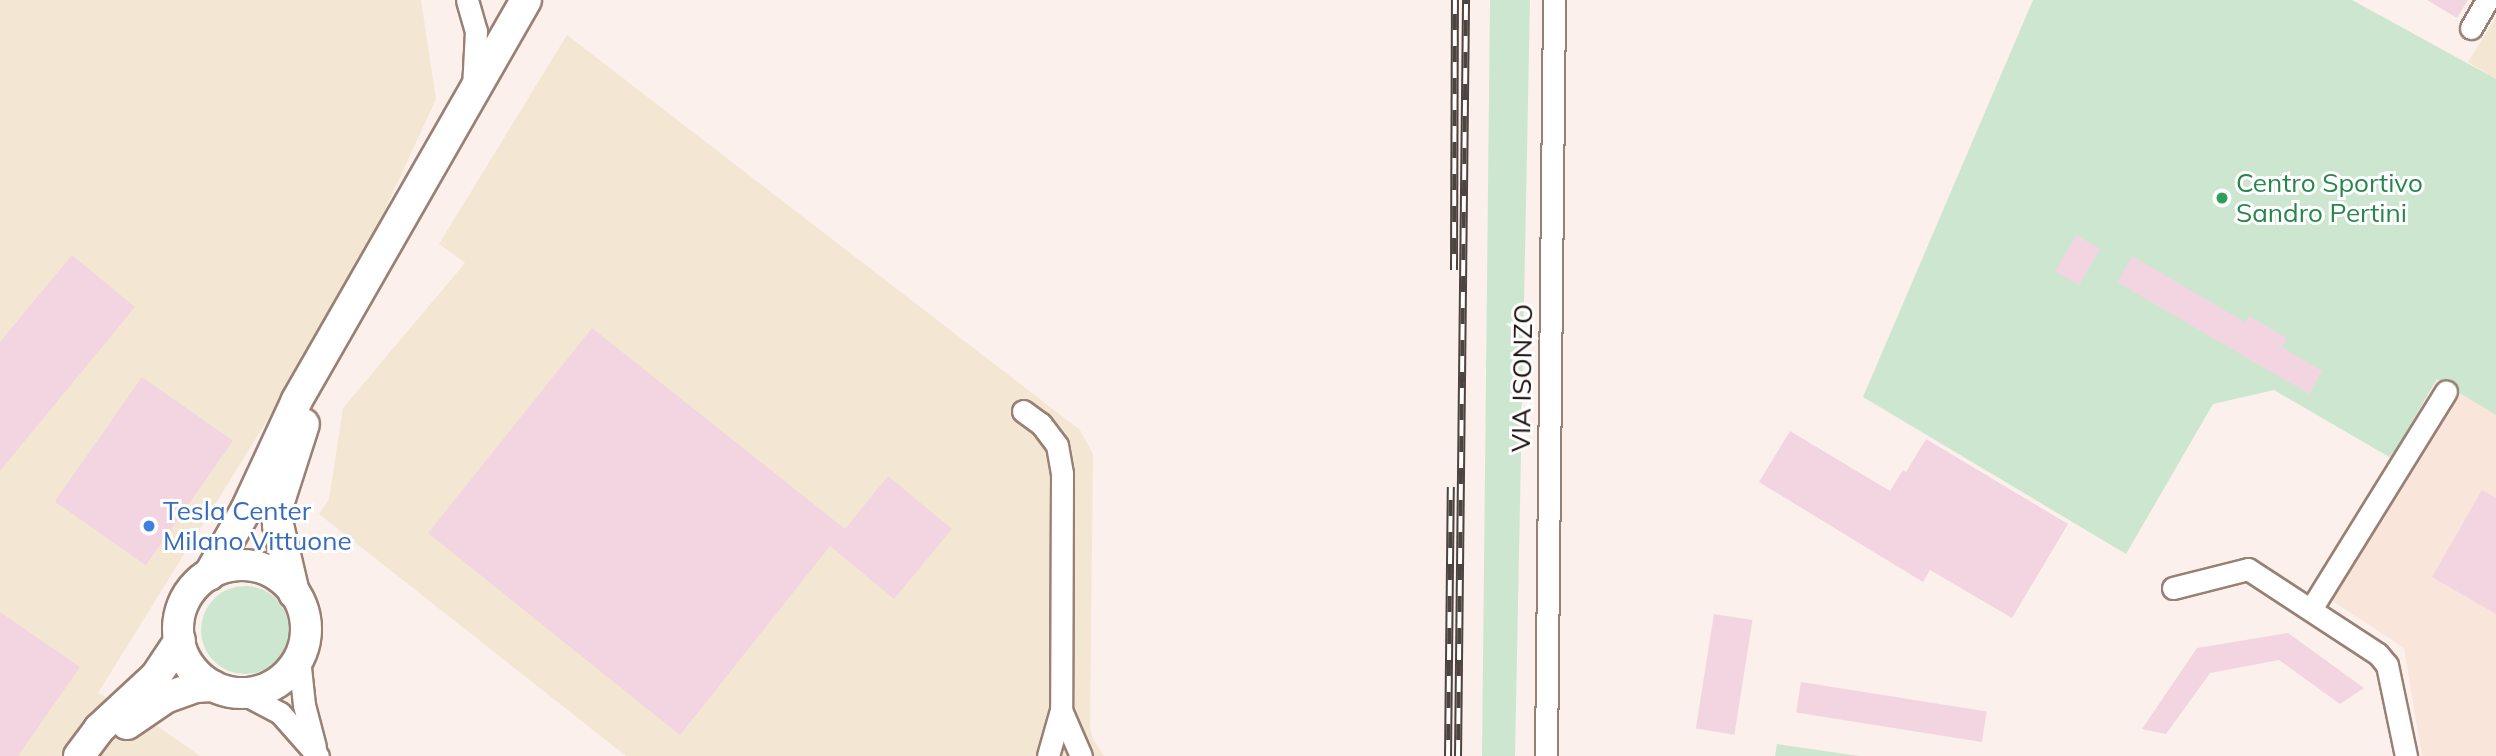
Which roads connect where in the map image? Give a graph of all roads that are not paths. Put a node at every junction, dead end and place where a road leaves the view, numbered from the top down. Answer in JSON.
{"nodes":[{"id":1,"x":467,"y":0,"type":"edge"},
{"id":2,"x":526,"y":0,"type":"edge"},
{"id":3,"x":1554,"y":0,"type":"edge"},
{"id":4,"x":2487,"y":0,"type":"edge"},
{"id":5,"x":2471,"y":28,"type":"dead end"},
{"id":6,"x":473,"y":96,"type":"junction"},
{"id":7,"x":365,"y":283,"type":"junction"},
{"id":8,"x":2446,"y":391,"type":"dead end"},
{"id":9,"x":1023,"y":411,"type":"dead end"},
{"id":10,"x":209,"y":575,"type":"junction"},
{"id":11,"x":2173,"y":588,"type":"dead end"},
{"id":12,"x":294,"y":593,"type":"junction"},
{"id":13,"x":2311,"y":609,"type":"junction"},
{"id":14,"x":180,"y":640,"type":"junction"},
{"id":15,"x":299,"y":658,"type":"junction"},
{"id":16,"x":213,"y":686,"type":"junction"},
{"id":17,"x":242,"y":693,"type":"junction"},
{"id":18,"x":1061,"y":710,"type":"junction"},
{"id":19,"x":79,"y":756,"type":"edge"},
{"id":20,"x":100,"y":756,"type":"edge"},
{"id":21,"x":318,"y":756,"type":"edge"},
{"id":22,"x":1050,"y":756,"type":"edge"},
{"id":23,"x":1079,"y":756,"type":"edge"},
{"id":24,"x":1546,"y":756,"type":"edge"},
{"id":25,"x":2406,"y":756,"type":"edge"}],
"edges":[{"from":1,"to":6,"type":"street"},
{"from":2,"to":6,"type":"street"},
{"from":3,"to":24,"type":"street","name":"VIA ISONZO"},
{"from":4,"to":5,"type":"street"},
{"from":6,"to":7,"type":"street"},
{"from":7,"to":10,"type":"street"},
{"from":7,"to":12,"type":"street"},
{"from":8,"to":13,"type":"street"},
{"from":9,"to":18,"type":"street"},
{"from":10,"to":12,"type":"street"},
{"from":10,"to":14,"type":"street"},
{"from":11,"to":13,"type":"street"},
{"from":12,"to":15,"type":"street"},
{"from":13,"to":25,"type":"street"},
{"from":14,"to":16,"type":"street"},
{"from":14,"to":19,"type":"street"},
{"from":15,"to":17,"type":"street"},
{"from":15,"to":21,"type":"street"},
{"from":16,"to":17,"type":"street"},
{"from":16,"to":20,"type":"street"},
{"from":17,"to":21,"type":"street"},
{"from":18,"to":22,"type":"street"},
{"from":18,"to":23,"type":"street"},
{"from":22,"to":23,"type":"street"}]}
